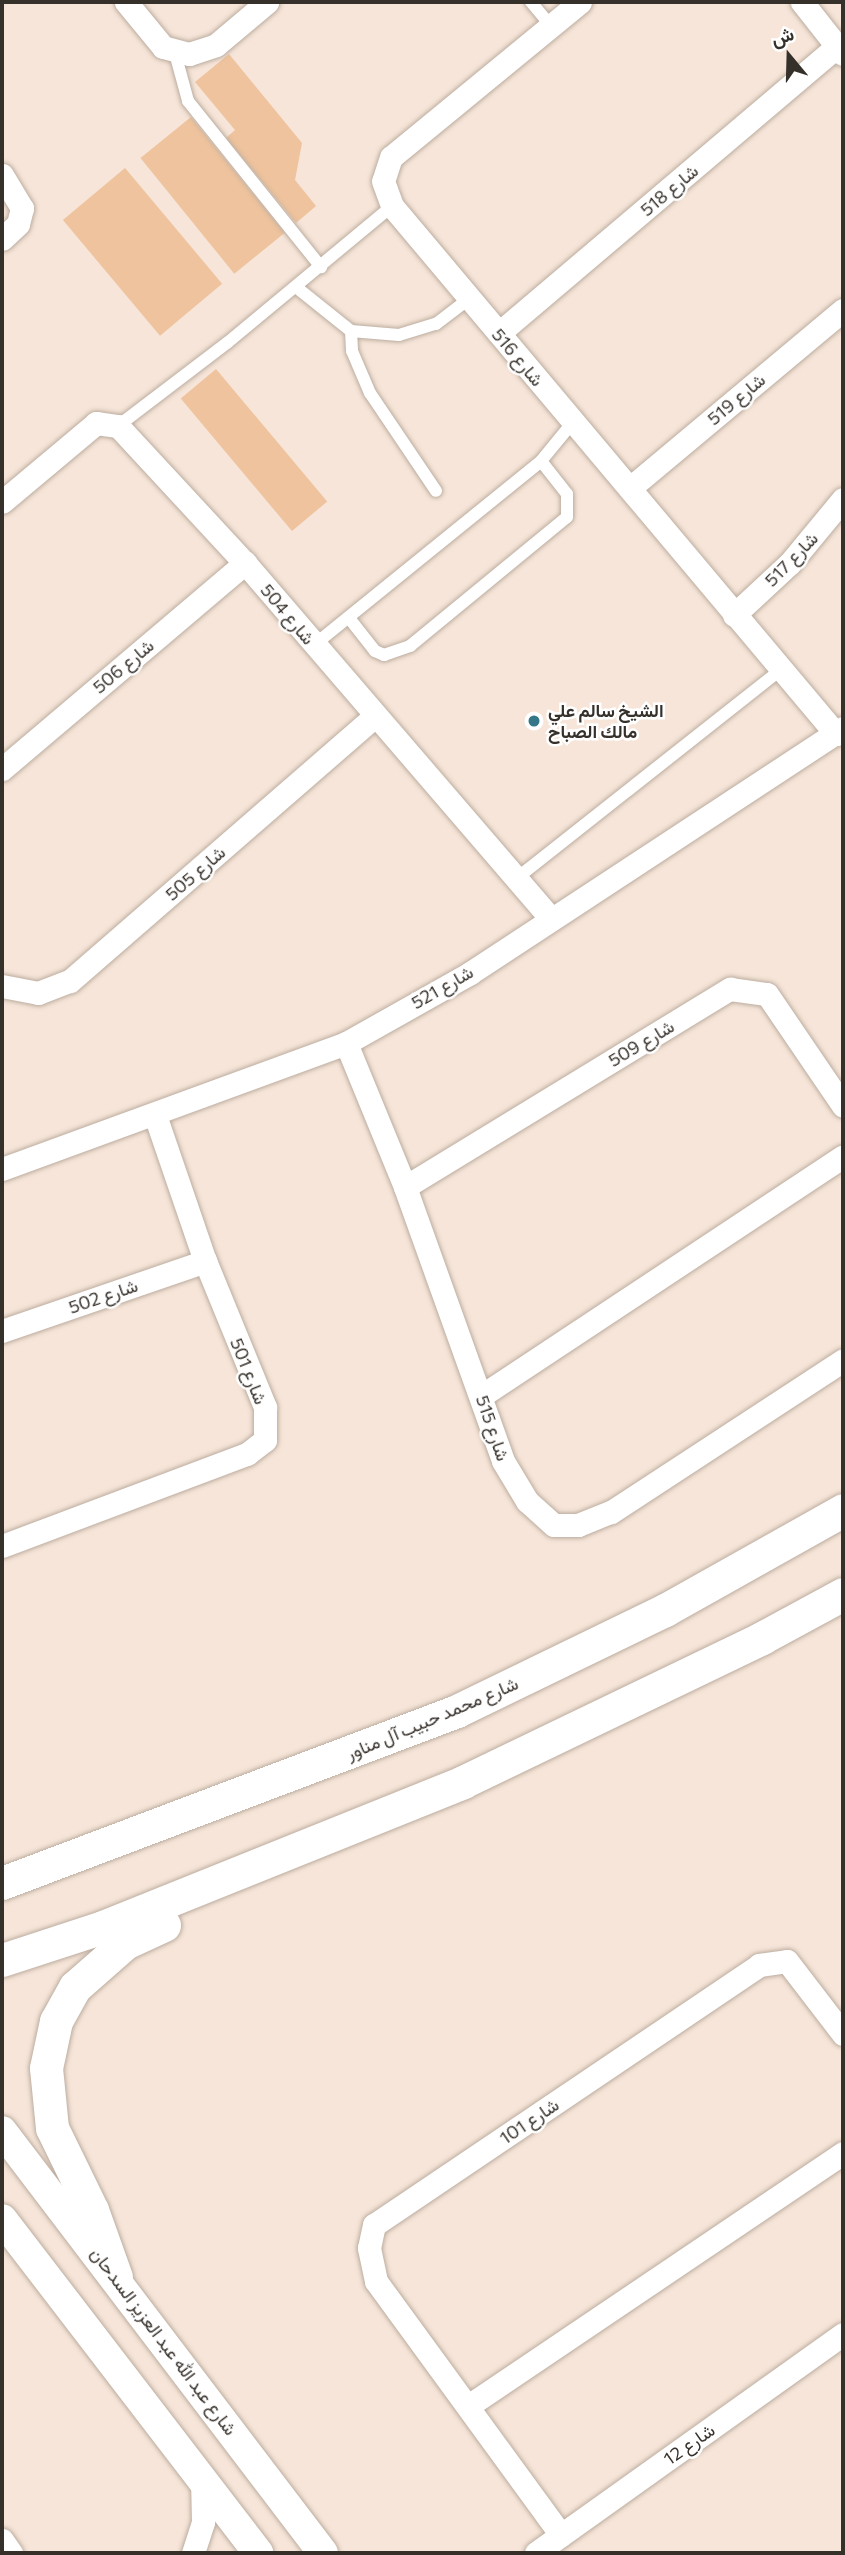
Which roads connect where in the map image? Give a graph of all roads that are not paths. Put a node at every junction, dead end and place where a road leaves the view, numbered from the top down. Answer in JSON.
{"nodes":[{"id":1,"x":126,"y":2,"type":"edge"},
{"id":2,"x":267,"y":2,"type":"edge"},
{"id":3,"x":531,"y":2,"type":"edge"},
{"id":4,"x":580,"y":2,"type":"edge"},
{"id":5,"x":802,"y":2,"type":"edge"},
{"id":6,"x":551,"y":26,"type":"junction"},
{"id":7,"x":841,"y":50,"type":"edge"},
{"id":8,"x":175,"y":52,"type":"junction"},
{"id":9,"x":2,"y":175,"type":"edge"},
{"id":10,"x":392,"y":206,"type":"junction"},
{"id":11,"x":2,"y":239,"type":"edge"},
{"id":12,"x":321,"y":267,"type":"junction"},
{"id":13,"x":296,"y":287,"type":"junction"},
{"id":14,"x":470,"y":298,"type":"junction"},
{"id":15,"x":843,"y":310,"type":"edge"},
{"id":16,"x":351,"y":331,"type":"junction"},
{"id":17,"x":499,"y":333,"type":"junction"},
{"id":18,"x":573,"y":422,"type":"junction"},
{"id":19,"x":118,"y":426,"type":"junction"},
{"id":20,"x":541,"y":461,"type":"junction"},
{"id":21,"x":629,"y":488,"type":"junction"},
{"id":22,"x":436,"y":491,"type":"dead end"},
{"id":23,"x":843,"y":499,"type":"edge"},
{"id":24,"x":2,"y":502,"type":"edge"},
{"id":25,"x":245,"y":563,"type":"junction"},
{"id":26,"x":734,"y":615,"type":"junction"},
{"id":27,"x":349,"y":618,"type":"junction"},
{"id":28,"x":314,"y":645,"type":"junction"},
{"id":29,"x":780,"y":670,"type":"junction"},
{"id":30,"x":374,"y":717,"type":"junction"},
{"id":31,"x":840,"y":731,"type":"edge"},
{"id":32,"x":2,"y":769,"type":"edge"},
{"id":33,"x":517,"y":878,"type":"junction"},
{"id":34,"x":549,"y":917,"type":"junction"},
{"id":35,"x":2,"y":986,"type":"edge"},
{"id":36,"x":346,"y":1043,"type":"junction"},
{"id":37,"x":843,"y":1106,"type":"edge"},
{"id":38,"x":155,"y":1115,"type":"junction"},
{"id":39,"x":843,"y":1156,"type":"edge"},
{"id":40,"x":2,"y":1169,"type":"edge"},
{"id":41,"x":405,"y":1188,"type":"junction"},
{"id":42,"x":205,"y":1261,"type":"junction"},
{"id":43,"x":2,"y":1331,"type":"edge"},
{"id":44,"x":843,"y":1360,"type":"edge"},
{"id":45,"x":481,"y":1396,"type":"junction"},
{"id":46,"x":843,"y":1510,"type":"edge"},
{"id":47,"x":2,"y":1546,"type":"edge"},
{"id":48,"x":843,"y":1594,"type":"edge"},
{"id":49,"x":244,"y":1870,"type":"junction"},
{"id":50,"x":2,"y":1883,"type":"edge"},
{"id":51,"x":2,"y":1960,"type":"edge"},
{"id":52,"x":843,"y":2034,"type":"edge"},
{"id":53,"x":2,"y":2131,"type":"edge"},
{"id":54,"x":843,"y":2153,"type":"edge"},
{"id":55,"x":2,"y":2219,"type":"edge"},
{"id":56,"x":116,"y":2277,"type":"junction"},
{"id":57,"x":843,"y":2334,"type":"edge"},
{"id":58,"x":468,"y":2406,"type":"junction"},
{"id":59,"x":202,"y":2477,"type":"junction"},
{"id":60,"x":561,"y":2535,"type":"junction"},
{"id":61,"x":2,"y":2540,"type":"edge"},
{"id":62,"x":11,"y":2553,"type":"edge"},
{"id":63,"x":193,"y":2553,"type":"edge"},
{"id":64,"x":258,"y":2553,"type":"edge"},
{"id":65,"x":323,"y":2553,"type":"edge"},
{"id":66,"x":536,"y":2553,"type":"edge"}],
"edges":[{"from":1,"to":8,"type":"street"},
{"from":2,"to":8,"type":"street"},
{"from":3,"to":6,"type":"lane"},
{"from":4,"to":6,"type":"street","name":"شارع 516"},
{"from":5,"to":7,"type":"street"},
{"from":6,"to":10,"type":"street","name":"شارع 516"},
{"from":7,"to":17,"type":"street","name":"شارع 518"},
{"from":8,"to":12,"type":"lane"},
{"from":9,"to":11,"type":"street"},
{"from":10,"to":12,"type":"lane"},
{"from":10,"to":14,"type":"street","name":"شارع 516"},
{"from":12,"to":13,"type":"lane"},
{"from":13,"to":16,"type":"lane"},
{"from":13,"to":19,"type":"lane"},
{"from":14,"to":16,"type":"lane"},
{"from":14,"to":17,"type":"street","name":"شارع 516"},
{"from":15,"to":21,"type":"street","name":"شارع 519"},
{"from":16,"to":22,"type":"lane"},
{"from":17,"to":18,"type":"street","name":"شارع 516"},
{"from":18,"to":20,"type":"lane"},
{"from":18,"to":21,"type":"street","name":"شارع 516"},
{"from":19,"to":24,"type":"street"},
{"from":19,"to":25,"type":"street","name":"شارع 504"},
{"from":20,"to":27,"type":"lane"},
{"from":20,"to":27,"type":"lane"},
{"from":21,"to":26,"type":"street","name":"شارع 516"},
{"from":23,"to":26,"type":"street","name":"شارع 517"},
{"from":25,"to":28,"type":"street","name":"شارع 504"},
{"from":25,"to":32,"type":"street","name":"شارع 506"},
{"from":26,"to":29,"type":"street","name":"شارع 516"},
{"from":27,"to":28,"type":"lane"},
{"from":28,"to":30,"type":"street","name":"شارع 504"},
{"from":29,"to":31,"type":"street","name":"شارع 516"},
{"from":29,"to":33,"type":"lane"},
{"from":30,"to":33,"type":"street","name":"شارع 504"},
{"from":30,"to":35,"type":"street","name":"شارع 505"},
{"from":31,"to":34,"type":"street","name":"شارع 521"},
{"from":33,"to":34,"type":"street","name":"شارع 504"},
{"from":34,"to":36,"type":"street","name":"شارع 521"},
{"from":36,"to":38,"type":"street","name":"شارع 521"},
{"from":36,"to":41,"type":"street","name":"شارع 515"},
{"from":37,"to":41,"type":"street","name":"شارع 509"},
{"from":38,"to":40,"type":"street","name":"شارع 521"},
{"from":38,"to":42,"type":"street","name":"شارع 501"},
{"from":39,"to":45,"type":"street"},
{"from":41,"to":45,"type":"street","name":"شارع 515"},
{"from":42,"to":43,"type":"street","name":"شارع 502"},
{"from":42,"to":47,"type":"street","name":"شارع 501"},
{"from":44,"to":45,"type":"street","name":"شارع 515"},
{"from":46,"to":50,"type":"main road","name":"شارع محمد حبيب آل مناور"},
{"from":48,"to":49,"type":"main road"},
{"from":49,"to":51,"type":"main road"},
{"from":49,"to":56,"type":"main road"},
{"from":52,"to":58,"type":"street","name":"شارع 101"},
{"from":53,"to":56,"type":"street","name":"شارع عبد الله عبد العزيز السدحان"},
{"from":54,"to":58,"type":"street"},
{"from":55,"to":59,"type":"street"},
{"from":56,"to":65,"type":"street","name":"شارع عبد الله عبد العزيز السدحان"},
{"from":57,"to":60,"type":"street","name":"شارع 12"},
{"from":58,"to":60,"type":"street","name":"شارع 101"},
{"from":59,"to":63,"type":"street"},
{"from":59,"to":64,"type":"street"},
{"from":60,"to":66,"type":"street","name":"شارع 12"},
{"from":61,"to":62,"type":"street"}]}
